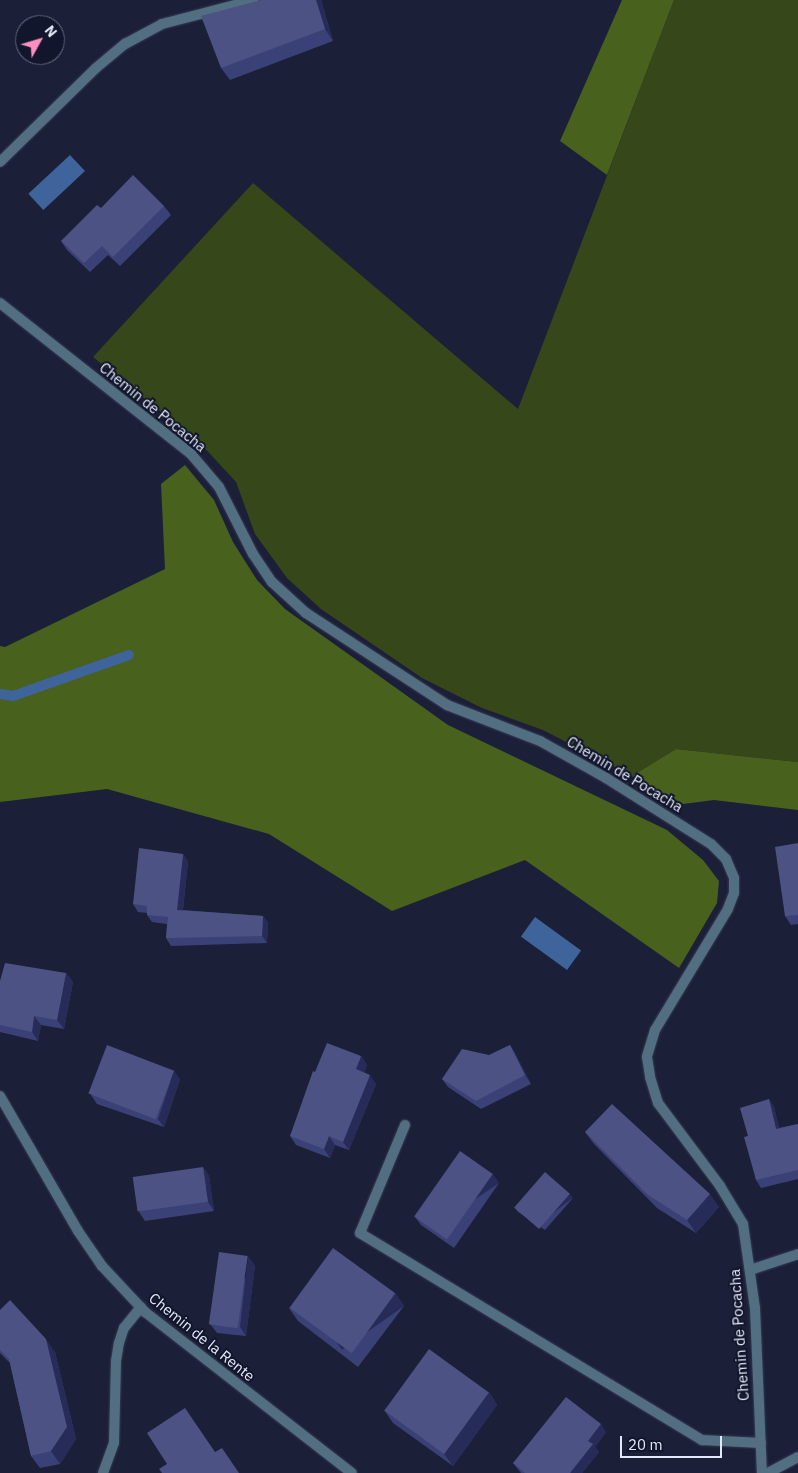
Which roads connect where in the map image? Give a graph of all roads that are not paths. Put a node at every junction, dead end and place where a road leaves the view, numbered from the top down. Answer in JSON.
{"nodes":[{"id":1,"x":254,"y":0,"type":"edge"},
{"id":2,"x":0,"y":162,"type":"edge"},
{"id":3,"x":0,"y":303,"type":"edge"},
{"id":4,"x":0,"y":1096,"type":"edge"},
{"id":5,"x":405,"y":1125,"type":"dead end"},
{"id":6,"x":798,"y":1254,"type":"edge"},
{"id":7,"x":750,"y":1270,"type":"junction"},
{"id":8,"x":141,"y":1307,"type":"junction"},
{"id":9,"x":761,"y":1443,"type":"junction"},
{"id":10,"x":798,"y":1457,"type":"edge"},
{"id":11,"x":102,"y":1473,"type":"edge"},
{"id":12,"x":352,"y":1473,"type":"edge"},
{"id":13,"x":762,"y":1473,"type":"edge"},
{"id":14,"x":768,"y":1473,"type":"edge"}],
"edges":[{"from":1,"to":2,"type":"street"},
{"from":3,"to":7,"type":"street","name":"Chemin de Pocacha"},
{"from":4,"to":8,"type":"street","name":"Chemin de la Rente"},
{"from":5,"to":9,"type":"street"},
{"from":6,"to":7,"type":"street"},
{"from":7,"to":9,"type":"street","name":"Chemin de Pocacha"},
{"from":8,"to":11,"type":"street"},
{"from":8,"to":12,"type":"street","name":"Chemin de la Rente"},
{"from":9,"to":13,"type":"street","name":"Chemin de Pocacha"},
{"from":10,"to":14,"type":"street"}]}
